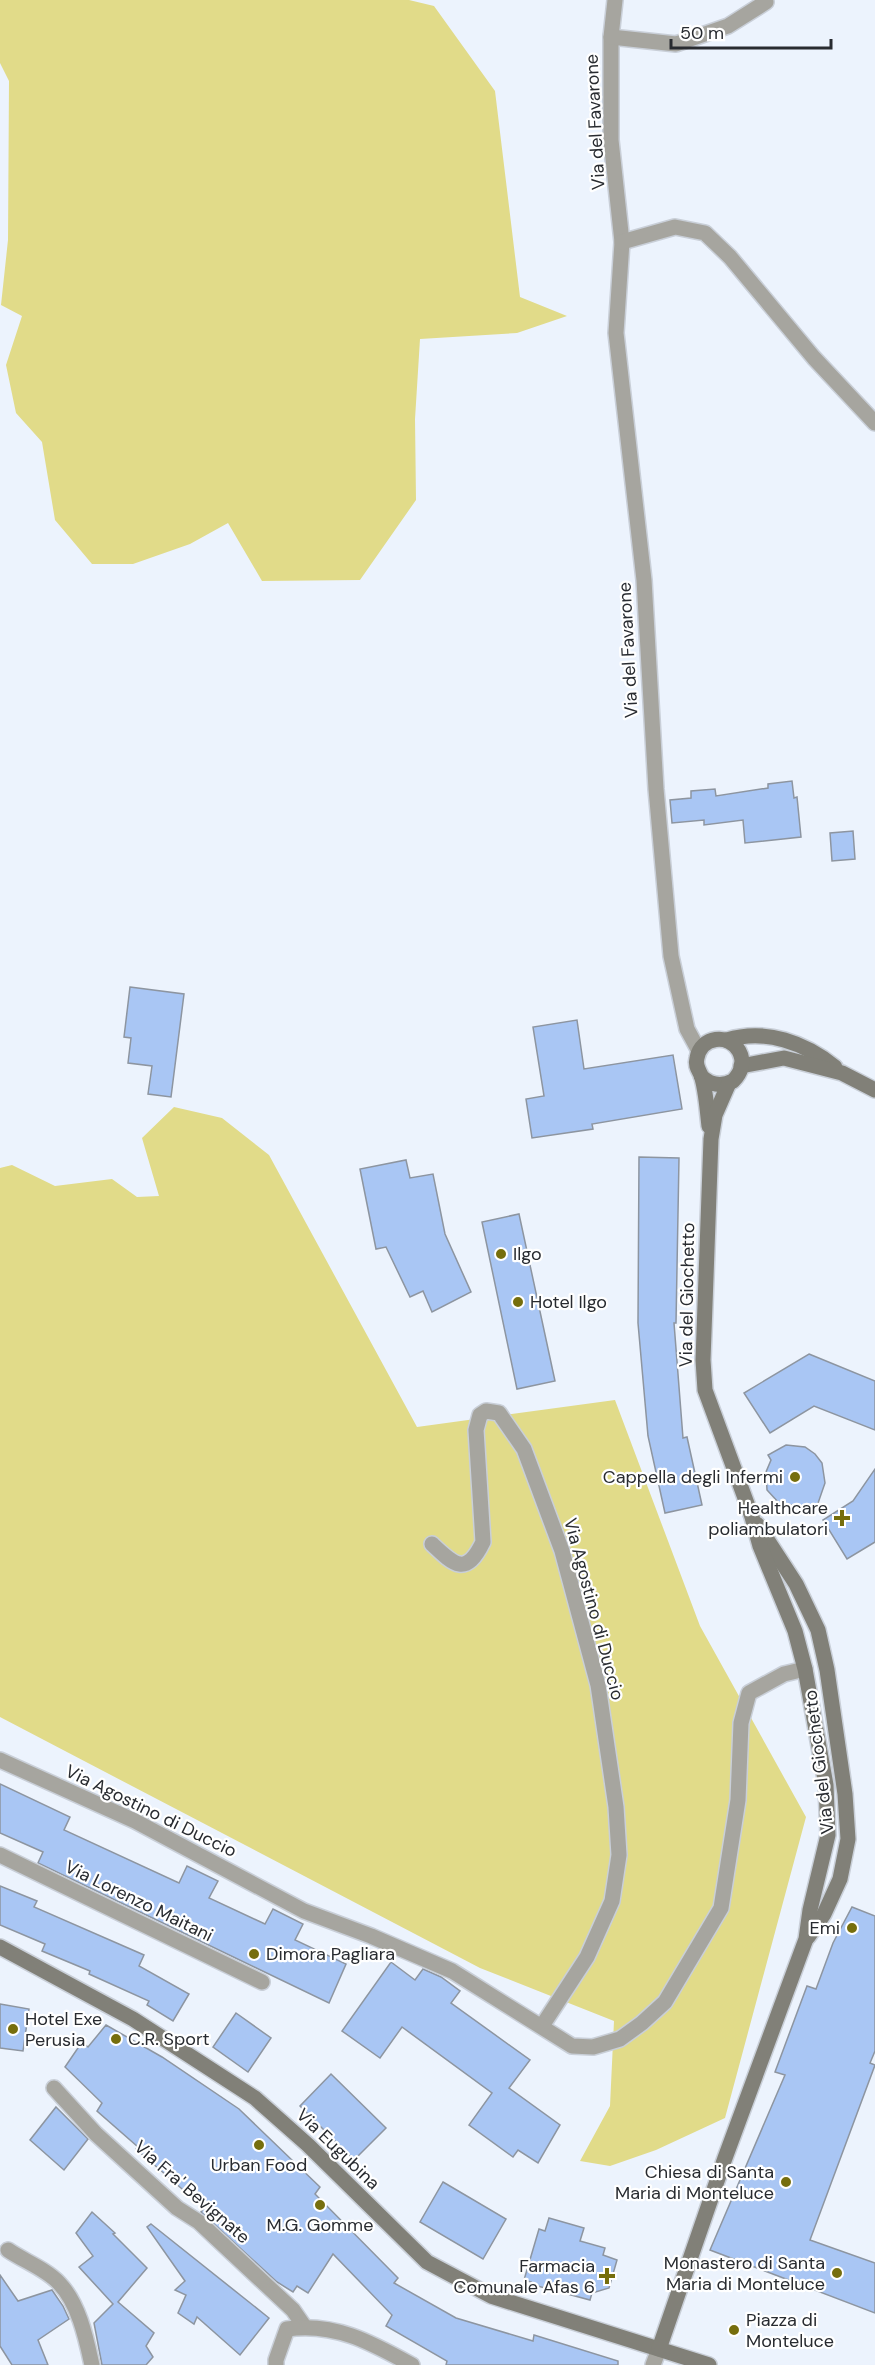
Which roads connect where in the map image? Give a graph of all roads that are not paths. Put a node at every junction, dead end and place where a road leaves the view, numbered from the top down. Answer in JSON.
{"nodes":[{"id":1,"x":615,"y":0,"type":"edge"},
{"id":2,"x":766,"y":2,"type":"dead end"},
{"id":3,"x":611,"y":37,"type":"junction"},
{"id":4,"x":622,"y":242,"type":"junction"},
{"id":5,"x":875,"y":423,"type":"edge"},
{"id":6,"x":727,"y":1041,"type":"junction"},
{"id":7,"x":699,"y":1051,"type":"junction"},
{"id":8,"x":741,"y":1066,"type":"junction"},
{"id":9,"x":842,"y":1073,"type":"junction"},
{"id":10,"x":701,"y":1076,"type":"junction"},
{"id":11,"x":729,"y":1083,"type":"junction"},
{"id":12,"x":875,"y":1090,"type":"edge"},
{"id":13,"x":711,"y":1139,"type":"junction"},
{"id":14,"x":752,"y":1516,"type":"junction"},
{"id":15,"x":432,"y":1544,"type":"dead end"},
{"id":16,"x":805,"y":1669,"type":"junction"},
{"id":17,"x":0,"y":1760,"type":"edge"},
{"id":18,"x":0,"y":1855,"type":"edge"},
{"id":19,"x":806,"y":1940,"type":"junction"},
{"id":20,"x":0,"y":1947,"type":"edge"},
{"id":21,"x":262,"y":1982,"type":"dead end"},
{"id":22,"x":542,"y":2026,"type":"junction"},
{"id":23,"x":54,"y":2088,"type":"dead end"},
{"id":24,"x":8,"y":2250,"type":"dead end"},
{"id":25,"x":304,"y":2326,"type":"junction"},
{"id":26,"x":659,"y":2349,"type":"junction"},
{"id":27,"x":93,"y":2365,"type":"edge"},
{"id":28,"x":276,"y":2365,"type":"edge"},
{"id":29,"x":412,"y":2365,"type":"edge"},
{"id":30,"x":653,"y":2365,"type":"edge"},
{"id":31,"x":710,"y":2365,"type":"edge"}],
"edges":[{"from":1,"to":3,"type":"street","name":"Via del Favarone"},
{"from":2,"to":3,"type":"street"},
{"from":3,"to":4,"type":"street","name":"Via del Favarone"},
{"from":4,"to":5,"type":"street"},
{"from":4,"to":7,"type":"street","name":"Via del Favarone"},
{"from":6,"to":7,"type":"street"},
{"from":6,"to":8,"type":"street"},
{"from":6,"to":9,"type":"street"},
{"from":7,"to":10,"type":"street","name":"Via del Giochetto"},
{"from":8,"to":9,"type":"street"},
{"from":8,"to":11,"type":"street","name":"Via del Giochetto"},
{"from":9,"to":12,"type":"street"},
{"from":10,"to":11,"type":"street"},
{"from":10,"to":13,"type":"street","name":"Via del Giochetto"},
{"from":11,"to":13,"type":"street","name":"Via del Giochetto"},
{"from":13,"to":14,"type":"street","name":"Via del Giochetto"},
{"from":14,"to":16,"type":"street","name":"Via del Giochetto"},
{"from":14,"to":19,"type":"street","name":"Via del Giochetto"},
{"from":15,"to":22,"type":"street","name":"Via Agostino di Duccio"},
{"from":16,"to":19,"type":"street","name":"Via del Giochetto"},
{"from":16,"to":22,"type":"street","name":"Via Agostino di Duccio"},
{"from":17,"to":22,"type":"street","name":"Via Agostino di Duccio"},
{"from":18,"to":21,"type":"street","name":"Via Lorenzo Maitani"},
{"from":19,"to":26,"type":"street","name":"Via del Giochetto"},
{"from":20,"to":26,"type":"street","name":"Via Eugubina"},
{"from":23,"to":25,"type":"street","name":"Via Fra' Bevignate"},
{"from":24,"to":27,"type":"street"},
{"from":25,"to":28,"type":"street"},
{"from":25,"to":29,"type":"street"},
{"from":26,"to":30,"type":"street"},
{"from":26,"to":31,"type":"street","name":"Via Eugubina"}]}
